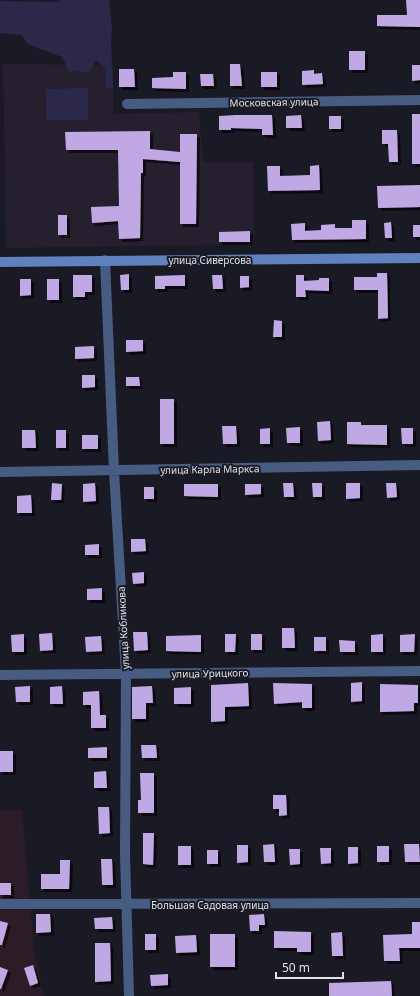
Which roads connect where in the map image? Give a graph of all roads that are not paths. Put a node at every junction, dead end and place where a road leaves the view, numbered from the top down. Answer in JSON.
{"nodes":[{"id":1,"x":420,"y":100,"type":"edge"},
{"id":2,"x":128,"y":104,"type":"dead end"},
{"id":3,"x":420,"y":258,"type":"edge"},
{"id":4,"x":105,"y":260,"type":"junction"},
{"id":5,"x":0,"y":262,"type":"edge"},
{"id":6,"x":420,"y":465,"type":"edge"},
{"id":7,"x":114,"y":471,"type":"junction"},
{"id":8,"x":0,"y":472,"type":"edge"},
{"id":9,"x":420,"y":670,"type":"edge"},
{"id":10,"x":126,"y":674,"type":"junction"},
{"id":11,"x":0,"y":675,"type":"edge"},
{"id":12,"x":420,"y":903,"type":"edge"},
{"id":13,"x":0,"y":904,"type":"edge"},
{"id":14,"x":126,"y":905,"type":"junction"},
{"id":15,"x":129,"y":996,"type":"edge"}],
"edges":[{"from":1,"to":2,"type":"street","name":"Московская улица"},
{"from":3,"to":4,"type":"street","name":"улица Сиверсова"},
{"from":4,"to":5,"type":"street","name":"улица Сиверсова"},
{"from":4,"to":7,"type":"street","name":"улица Кобликова"},
{"from":6,"to":7,"type":"street","name":"улица Карла Маркса"},
{"from":7,"to":8,"type":"street","name":"улица Карла Маркса"},
{"from":7,"to":10,"type":"street","name":"улица Кобликова"},
{"from":9,"to":10,"type":"street","name":"улица Урицкого"},
{"from":10,"to":11,"type":"street","name":"улица Урицкого"},
{"from":10,"to":14,"type":"street","name":"улица Кобликова"},
{"from":12,"to":14,"type":"street","name":"Большая Садовая улица"},
{"from":13,"to":14,"type":"street","name":"Большая Садовая улица"},
{"from":14,"to":15,"type":"street","name":"улица Кобликова"}]}
